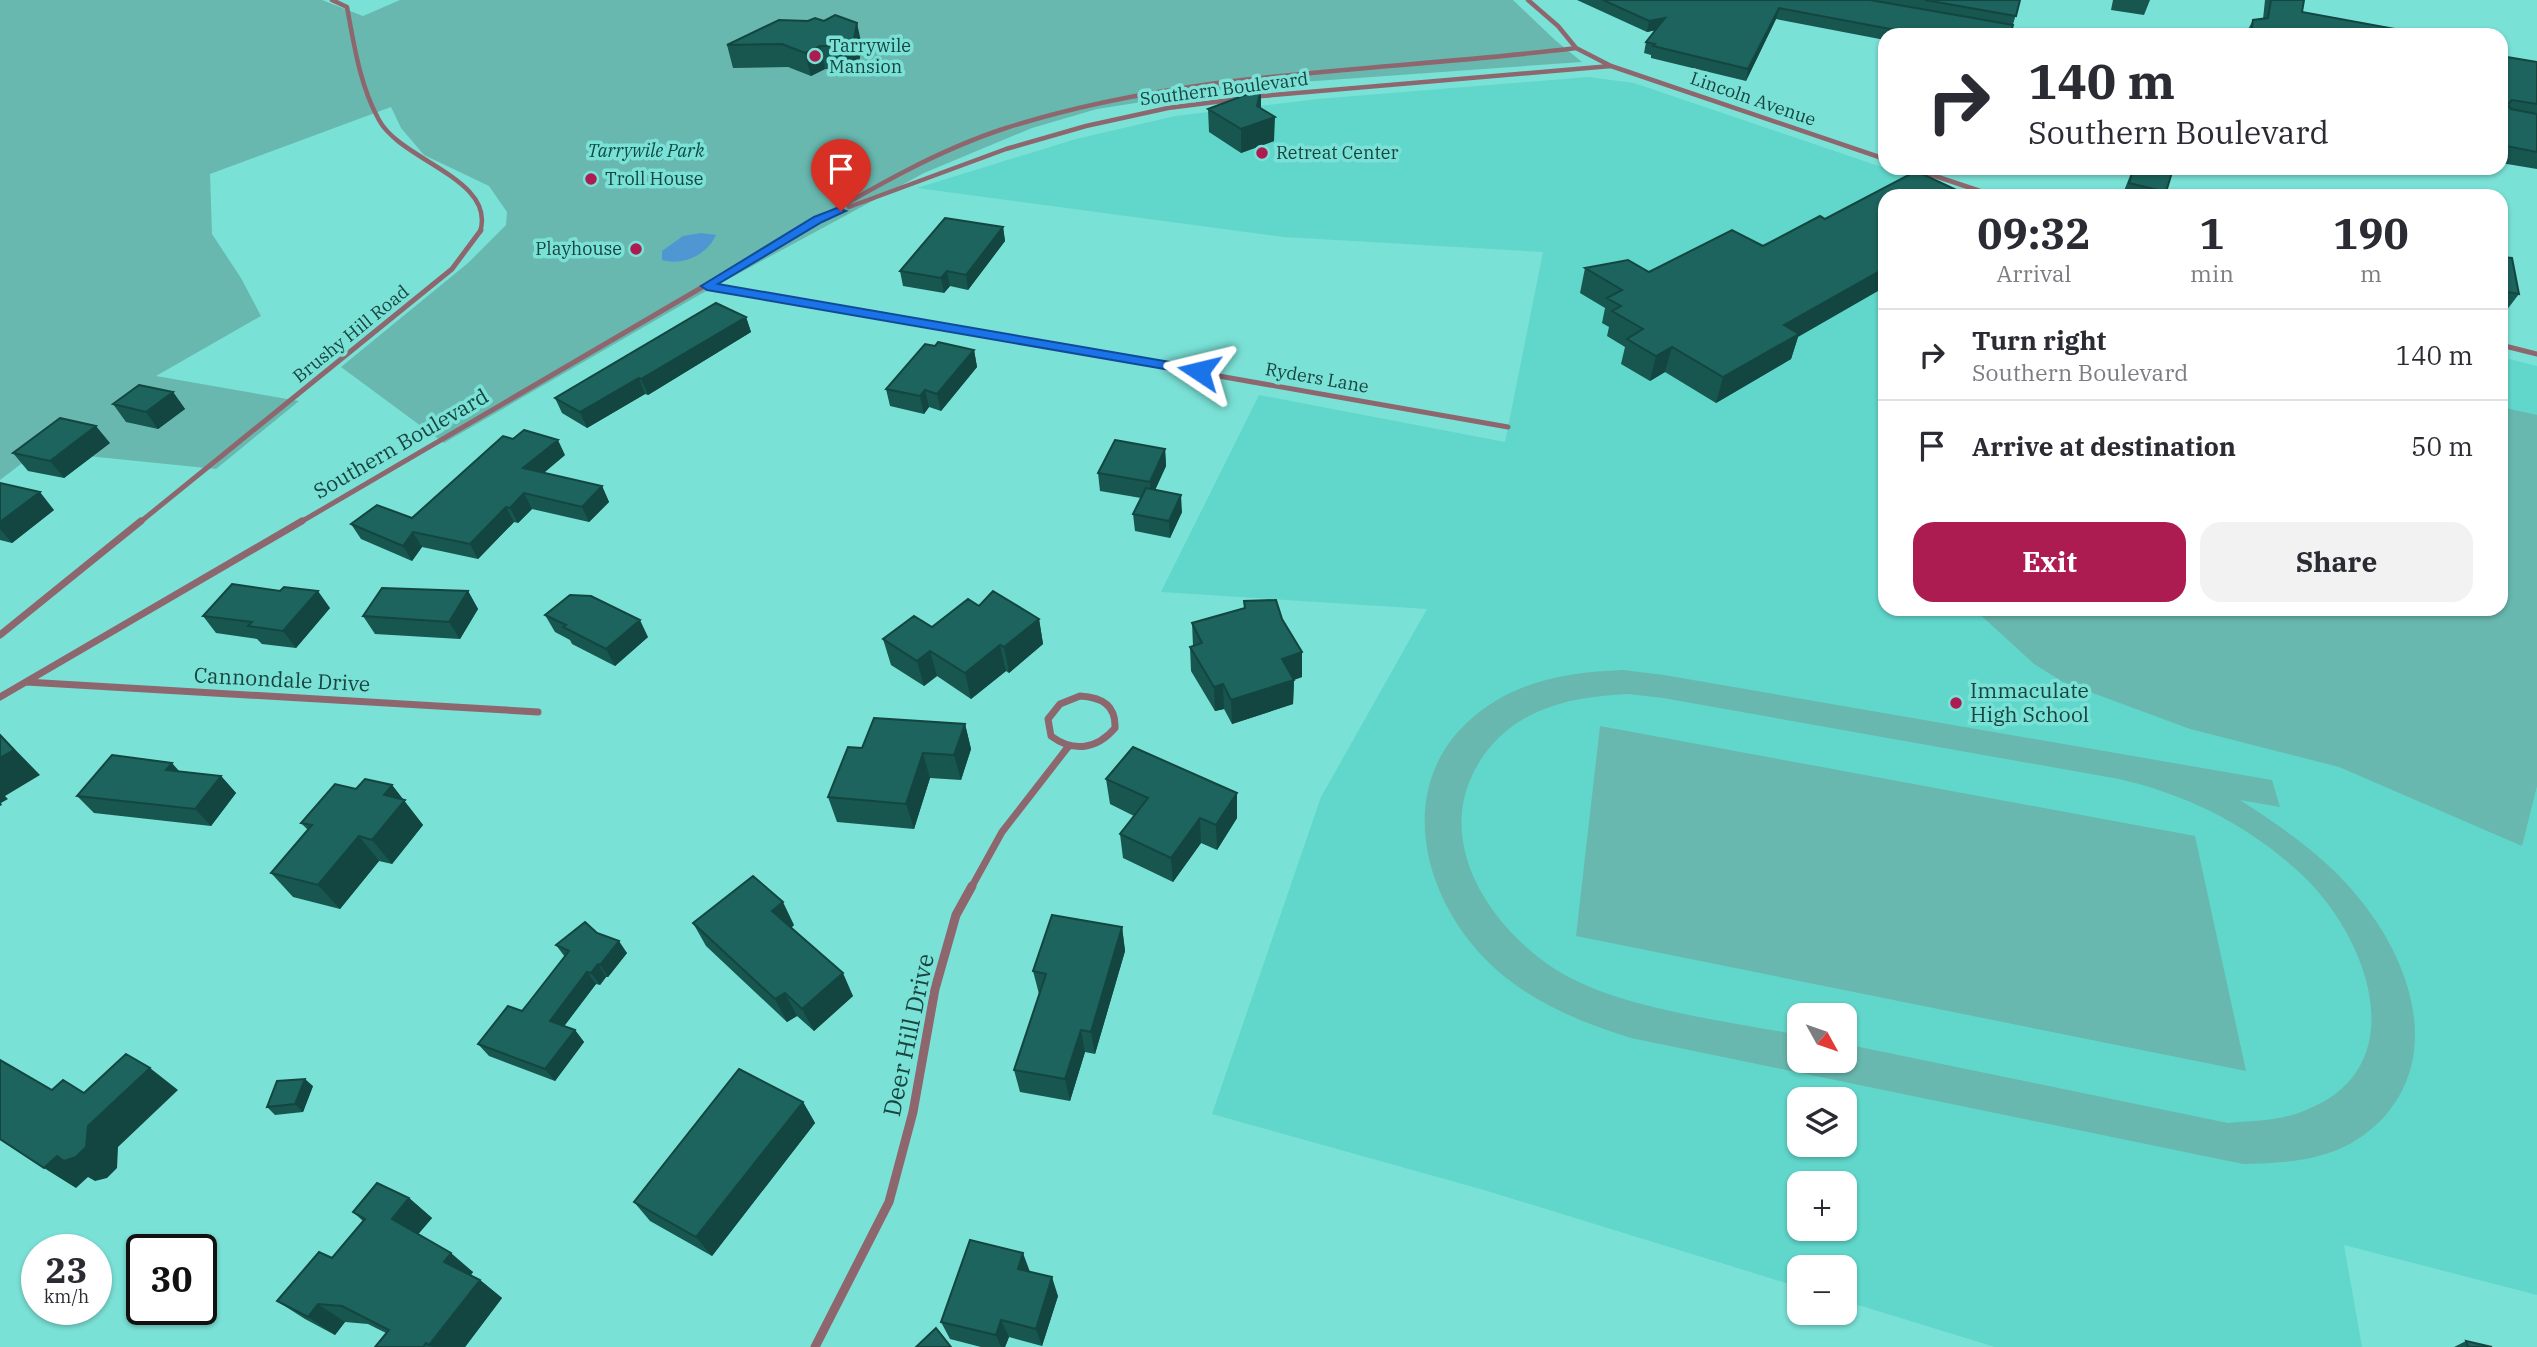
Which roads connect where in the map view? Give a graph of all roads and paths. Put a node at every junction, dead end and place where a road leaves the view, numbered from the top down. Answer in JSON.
{"nodes":[{"id":1,"x":332,"y":0,"type":"edge"},
{"id":2,"x":1528,"y":0,"type":"edge"},
{"id":3,"x":1576,"y":48,"type":"junction"},
{"id":4,"x":1611,"y":66,"type":"junction"},
{"id":5,"x":1878,"y":157,"type":"edge"},
{"id":6,"x":1933,"y":175,"type":"edge"},
{"id":7,"x":1974,"y":189,"type":"edge"},
{"id":8,"x":818,"y":220,"type":"junction"},
{"id":9,"x":707,"y":286,"type":"junction"},
{"id":10,"x":2508,"y":347,"type":"edge"},
{"id":11,"x":2537,"y":354,"type":"edge"},
{"id":12,"x":1508,"y":426,"type":"dead end"},
{"id":13,"x":0,"y":635,"type":"edge"},
{"id":14,"x":25,"y":682,"type":"junction"},
{"id":15,"x":0,"y":696,"type":"edge"},
{"id":16,"x":538,"y":712,"type":"dead end"},
{"id":17,"x":1068,"y":747,"type":"junction"},
{"id":18,"x":815,"y":1347,"type":"edge"}],
"edges":[{"from":1,"to":13,"type":"street","name":"Brushy Hill Road"},
{"from":2,"to":3,"type":"street"},
{"from":3,"to":4,"type":"street"},
{"from":3,"to":8,"type":"street","name":"Southern Boulevard"},
{"from":4,"to":5,"type":"street","name":"Lincoln Avenue"},
{"from":4,"to":8,"type":"street","name":"Southern Boulevard"},
{"from":6,"to":7,"type":"street"},
{"from":8,"to":9,"type":"street","name":"Southern Boulevard"},
{"from":9,"to":12,"type":"street","name":"Ryders Lane"},
{"from":9,"to":14,"type":"street","name":"Southern Boulevard"},
{"from":10,"to":11,"type":"street"},
{"from":14,"to":15,"type":"street","name":"Southern Boulevard"},
{"from":14,"to":16,"type":"street","name":"Cannondale Drive"},
{"from":17,"to":17,"type":"street"},
{"from":17,"to":18,"type":"street","name":"Deer Hill Drive"}]}
